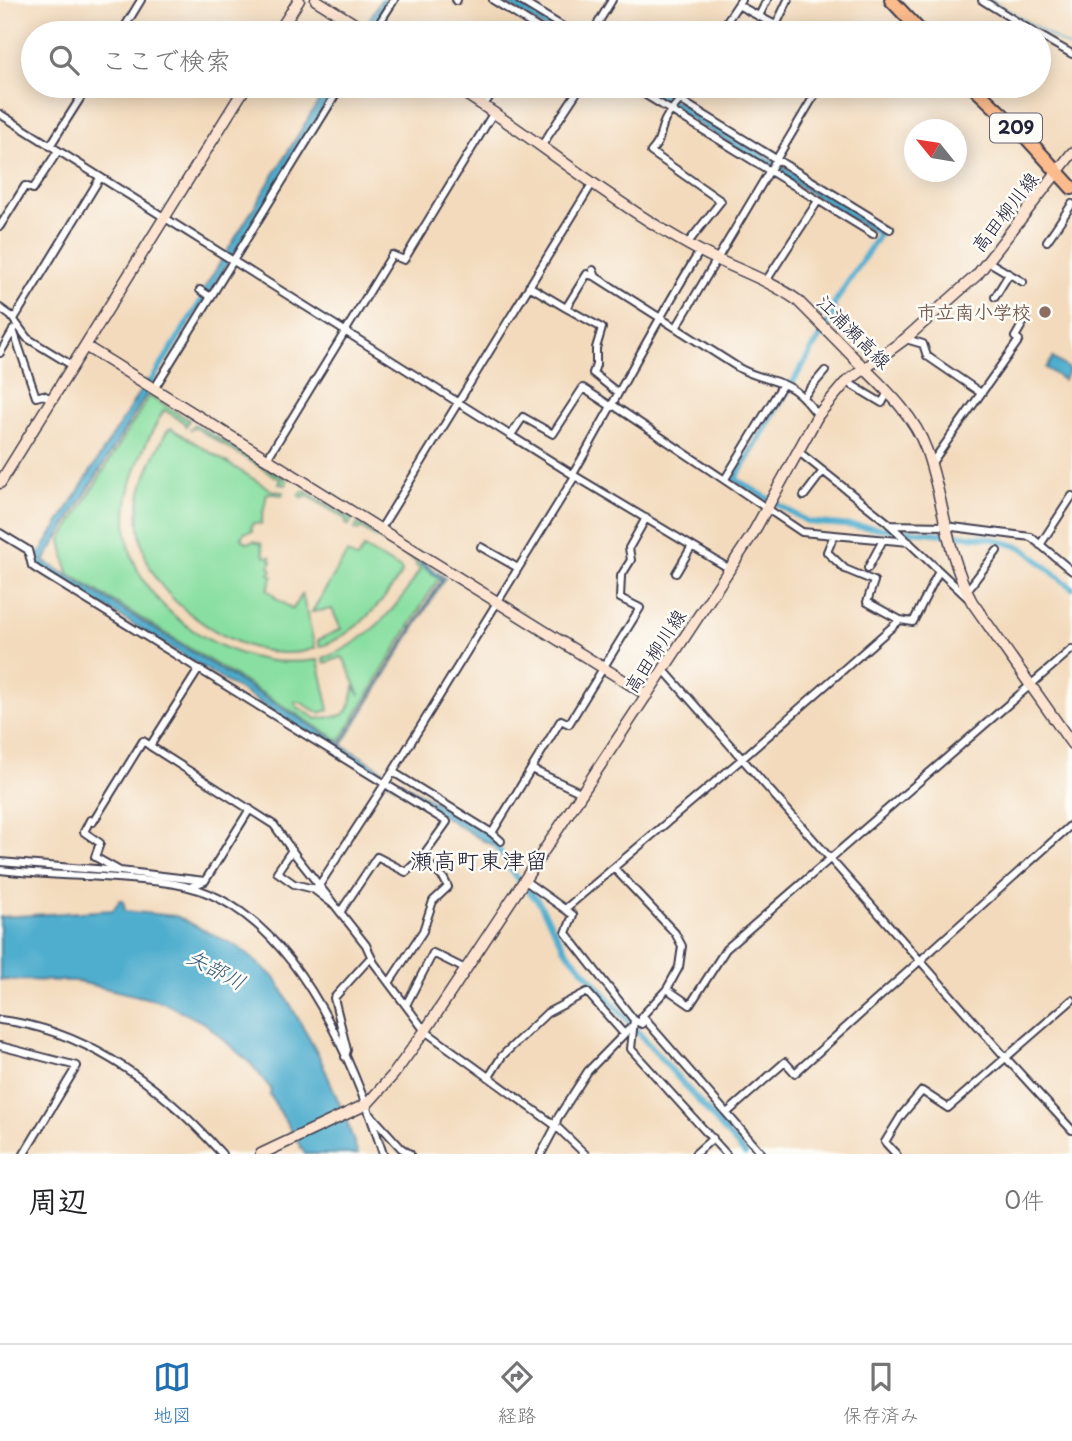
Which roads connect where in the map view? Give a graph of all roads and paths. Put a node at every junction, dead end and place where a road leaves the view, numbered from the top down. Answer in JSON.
{"nodes":[{"id":1,"x":141,"y":0,"type":"edge"},
{"id":2,"x":299,"y":0,"type":"edge"},
{"id":3,"x":316,"y":0,"type":"edge"},
{"id":4,"x":394,"y":0,"type":"edge"},
{"id":5,"x":493,"y":0,"type":"edge"},
{"id":6,"x":519,"y":0,"type":"edge"},
{"id":7,"x":612,"y":0,"type":"edge"},
{"id":8,"x":767,"y":0,"type":"edge"},
{"id":9,"x":788,"y":0,"type":"edge"},
{"id":10,"x":891,"y":0,"type":"edge"},
{"id":11,"x":982,"y":0,"type":"edge"},
{"id":12,"x":504,"y":3,"type":"edge"},
{"id":13,"x":739,"y":3,"type":"edge"},
{"id":14,"x":759,"y":16,"type":"junction"},
{"id":15,"x":128,"y":21,"type":"edge"},
{"id":16,"x":286,"y":21,"type":"edge"},
{"id":17,"x":350,"y":21,"type":"edge"},
{"id":18,"x":377,"y":21,"type":"edge"},
{"id":19,"x":528,"y":21,"type":"edge"},
{"id":20,"x":553,"y":21,"type":"edge"},
{"id":21,"x":599,"y":21,"type":"edge"},
{"id":22,"x":727,"y":21,"type":"edge"},
{"id":23,"x":768,"y":21,"type":"edge"},
{"id":24,"x":779,"y":21,"type":"edge"},
{"id":25,"x":911,"y":21,"type":"edge"},
{"id":26,"x":1016,"y":21,"type":"edge"},
{"id":27,"x":1051,"y":42,"type":"edge"},
{"id":28,"x":1072,"y":54,"type":"edge"},
{"id":29,"x":80,"y":98,"type":"edge"},
{"id":30,"x":239,"y":98,"type":"edge"},
{"id":31,"x":333,"y":98,"type":"edge"},
{"id":32,"x":473,"y":98,"type":"edge"},
{"id":33,"x":489,"y":98,"type":"edge"},
{"id":34,"x":573,"y":98,"type":"edge"},
{"id":35,"x":651,"y":98,"type":"edge"},
{"id":36,"x":677,"y":98,"type":"edge"},
{"id":37,"x":813,"y":98,"type":"edge"},
{"id":38,"x":985,"y":98,"type":"edge"},
{"id":39,"x":680,"y":100,"type":"junction"},
{"id":40,"x":484,"y":105,"type":"junction"},
{"id":41,"x":671,"y":110,"type":"junction"},
{"id":42,"x":494,"y":112,"type":"junction"},
{"id":43,"x":0,"y":114,"type":"edge"},
{"id":44,"x":542,"y":145,"type":"junction"},
{"id":45,"x":50,"y":146,"type":"junction"},
{"id":46,"x":58,"y":151,"type":"junction"},
{"id":47,"x":1072,"y":153,"type":"edge"},
{"id":48,"x":776,"y":159,"type":"junction"},
{"id":49,"x":769,"y":171,"type":"junction"},
{"id":50,"x":1057,"y":172,"type":"junction"},
{"id":51,"x":100,"y":178,"type":"junction"},
{"id":52,"x":592,"y":184,"type":"junction"},
{"id":53,"x":1072,"y":188,"type":"edge"},
{"id":54,"x":818,"y":201,"type":"junction"},
{"id":55,"x":1072,"y":204,"type":"edge"},
{"id":56,"x":164,"y":218,"type":"junction"},
{"id":57,"x":0,"y":226,"type":"edge"},
{"id":58,"x":890,"y":229,"type":"dead end"},
{"id":59,"x":873,"y":234,"type":"dead end"},
{"id":60,"x":1047,"y":241,"type":"dead end"},
{"id":61,"x":687,"y":244,"type":"junction"},
{"id":62,"x":700,"y":251,"type":"junction"},
{"id":63,"x":716,"y":259,"type":"junction"},
{"id":64,"x":232,"y":260,"type":"junction"},
{"id":65,"x":989,"y":262,"type":"junction"},
{"id":66,"x":1009,"y":274,"type":"junction"},
{"id":67,"x":766,"y":281,"type":"junction"},
{"id":68,"x":1023,"y":282,"type":"dead end"},
{"id":69,"x":529,"y":286,"type":"junction"},
{"id":70,"x":995,"y":297,"type":"dead end"},
{"id":71,"x":0,"y":308,"type":"edge"},
{"id":72,"x":566,"y":308,"type":"junction"},
{"id":73,"x":659,"y":317,"type":"junction"},
{"id":74,"x":1026,"y":318,"type":"dead end"},
{"id":75,"x":15,"y":325,"type":"junction"},
{"id":76,"x":676,"y":328,"type":"junction"},
{"id":77,"x":345,"y":331,"type":"junction"},
{"id":78,"x":905,"y":339,"type":"junction"},
{"id":79,"x":85,"y":346,"type":"junction"},
{"id":80,"x":0,"y":353,"type":"edge"},
{"id":81,"x":73,"y":366,"type":"junction"},
{"id":82,"x":864,"y":368,"type":"junction"},
{"id":83,"x":825,"y":370,"type":"dead end"},
{"id":84,"x":847,"y":382,"type":"junction"},
{"id":85,"x":781,"y":384,"type":"junction"},
{"id":86,"x":150,"y":387,"type":"junction"},
{"id":87,"x":888,"y":392,"type":"junction"},
{"id":88,"x":981,"y":393,"type":"junction"},
{"id":89,"x":617,"y":394,"type":"junction"},
{"id":90,"x":801,"y":395,"type":"junction"},
{"id":91,"x":52,"y":400,"type":"junction"},
{"id":92,"x":458,"y":402,"type":"junction"},
{"id":93,"x":612,"y":406,"type":"junction"},
{"id":94,"x":818,"y":415,"type":"junction"},
{"id":95,"x":511,"y":435,"type":"junction"},
{"id":96,"x":802,"y":454,"type":"junction"},
{"id":97,"x":267,"y":459,"type":"junction"},
{"id":98,"x":931,"y":464,"type":"junction"},
{"id":99,"x":823,"y":471,"type":"junction"},
{"id":100,"x":574,"y":475,"type":"junction"},
{"id":101,"x":725,"y":479,"type":"junction"},
{"id":102,"x":0,"y":484,"type":"edge"},
{"id":103,"x":804,"y":496,"type":"dead end"},
{"id":104,"x":1072,"y":496,"type":"edge"},
{"id":105,"x":769,"y":508,"type":"junction"},
{"id":106,"x":646,"y":518,"type":"junction"},
{"id":107,"x":889,"y":524,"type":"junction"},
{"id":108,"x":946,"y":528,"type":"junction"},
{"id":109,"x":380,"y":530,"type":"junction"},
{"id":110,"x":0,"y":533,"type":"edge"},
{"id":111,"x":834,"y":535,"type":"junction"},
{"id":112,"x":883,"y":540,"type":"junction"},
{"id":113,"x":907,"y":540,"type":"junction"},
{"id":114,"x":1040,"y":545,"type":"junction"},
{"id":115,"x":692,"y":546,"type":"junction"},
{"id":116,"x":481,"y":547,"type":"dead end"},
{"id":117,"x":996,"y":551,"type":"dead end"},
{"id":118,"x":518,"y":568,"type":"junction"},
{"id":119,"x":868,"y":568,"type":"dead end"},
{"id":120,"x":730,"y":569,"type":"junction"},
{"id":121,"x":939,"y":570,"type":"junction"},
{"id":122,"x":1072,"y":571,"type":"edge"},
{"id":123,"x":676,"y":573,"type":"dead end"},
{"id":124,"x":969,"y":597,"type":"junction"},
{"id":125,"x":498,"y":602,"type":"junction"},
{"id":126,"x":900,"y":620,"type":"junction"},
{"id":127,"x":1072,"y":649,"type":"edge"},
{"id":128,"x":604,"y":668,"type":"junction"},
{"id":129,"x":200,"y":669,"type":"junction"},
{"id":130,"x":663,"y":669,"type":"junction"},
{"id":131,"x":1029,"y":684,"type":"junction"},
{"id":132,"x":647,"y":695,"type":"junction"},
{"id":133,"x":1072,"y":744,"type":"edge"},
{"id":134,"x":152,"y":747,"type":"junction"},
{"id":135,"x":743,"y":758,"type":"junction"},
{"id":136,"x":531,"y":769,"type":"junction"},
{"id":137,"x":393,"y":773,"type":"junction"},
{"id":138,"x":385,"y":784,"type":"junction"},
{"id":139,"x":582,"y":793,"type":"junction"},
{"id":140,"x":250,"y":809,"type":"junction"},
{"id":141,"x":1072,"y":824,"type":"edge"},
{"id":142,"x":492,"y":833,"type":"junction"},
{"id":143,"x":501,"y":841,"type":"dead end"},
{"id":144,"x":292,"y":850,"type":"junction"},
{"id":145,"x":422,"y":858,"type":"junction"},
{"id":146,"x":831,"y":860,"type":"junction"},
{"id":147,"x":0,"y":862,"type":"edge"},
{"id":148,"x":83,"y":868,"type":"junction"},
{"id":149,"x":614,"y":868,"type":"junction"},
{"id":150,"x":0,"y":870,"type":"edge"},
{"id":151,"x":120,"y":871,"type":"junction"},
{"id":152,"x":108,"y":879,"type":"junction"},
{"id":153,"x":524,"y":880,"type":"junction"},
{"id":154,"x":205,"y":881,"type":"junction"},
{"id":155,"x":320,"y":884,"type":"junction"},
{"id":156,"x":190,"y":887,"type":"junction"},
{"id":157,"x":312,"y":888,"type":"junction"},
{"id":158,"x":565,"y":908,"type":"junction"},
{"id":159,"x":340,"y":910,"type":"junction"},
{"id":160,"x":368,"y":950,"type":"junction"},
{"id":161,"x":919,"y":959,"type":"junction"},
{"id":162,"x":465,"y":969,"type":"junction"},
{"id":163,"x":389,"y":983,"type":"junction"},
{"id":164,"x":667,"y":989,"type":"junction"},
{"id":165,"x":1072,"y":1000,"type":"edge"},
{"id":166,"x":406,"y":1005,"type":"junction"},
{"id":167,"x":642,"y":1016,"type":"junction"},
{"id":168,"x":0,"y":1020,"type":"edge"},
{"id":169,"x":634,"y":1023,"type":"junction"},
{"id":170,"x":425,"y":1031,"type":"junction"},
{"id":171,"x":624,"y":1034,"type":"junction"},
{"id":172,"x":0,"y":1046,"type":"edge"},
{"id":173,"x":345,"y":1057,"type":"junction"},
{"id":174,"x":1006,"y":1058,"type":"junction"},
{"id":175,"x":489,"y":1077,"type":"junction"},
{"id":176,"x":367,"y":1107,"type":"junction"},
{"id":177,"x":728,"y":1112,"type":"junction"},
{"id":178,"x":556,"y":1126,"type":"junction"},
{"id":179,"x":1072,"y":1130,"type":"edge"},
{"id":180,"x":713,"y":1138,"type":"junction"},
{"id":181,"x":24,"y":1154,"type":"edge"},
{"id":182,"x":222,"y":1154,"type":"edge"},
{"id":183,"x":261,"y":1154,"type":"edge"},
{"id":184,"x":383,"y":1154,"type":"edge"},
{"id":185,"x":410,"y":1154,"type":"edge"},
{"id":186,"x":541,"y":1154,"type":"edge"},
{"id":187,"x":585,"y":1154,"type":"edge"},
{"id":188,"x":695,"y":1154,"type":"edge"},
{"id":189,"x":726,"y":1154,"type":"edge"},
{"id":190,"x":762,"y":1154,"type":"edge"},
{"id":191,"x":896,"y":1154,"type":"edge"}],
"edges":[{"from":1,"to":15,"type":"street"},
{"from":2,"to":16,"type":"main road"},
{"from":3,"to":17,"type":"main road"},
{"from":4,"to":18,"type":"street"},
{"from":5,"to":12,"type":"street"},
{"from":6,"to":20,"type":"street"},
{"from":7,"to":21,"type":"street"},
{"from":8,"to":14,"type":"street"},
{"from":9,"to":24,"type":"street"},
{"from":10,"to":25,"type":"highway"},
{"from":11,"to":26,"type":"street"},
{"from":12,"to":19,"type":"street"},
{"from":13,"to":14,"type":"street"},
{"from":13,"to":22,"type":"street"},
{"from":14,"to":23,"type":"street"},
{"from":27,"to":28,"type":"street"},
{"from":29,"to":45,"type":"street"},
{"from":30,"to":56,"type":"main road"},
{"from":31,"to":64,"type":"street"},
{"from":32,"to":40,"type":"main road","name":"江浦瀬高線"},
{"from":33,"to":40,"type":"street"},
{"from":34,"to":44,"type":"street"},
{"from":35,"to":41,"type":"street"},
{"from":36,"to":39,"type":"street"},
{"from":37,"to":48,"type":"street"},
{"from":38,"to":50,"type":"highway","number":"209"},
{"from":39,"to":41,"type":"street"},
{"from":39,"to":48,"type":"street"},
{"from":40,"to":42,"type":"main road","name":"江浦瀬高線"},
{"from":41,"to":49,"type":"street"},
{"from":41,"to":61,"type":"street"},
{"from":42,"to":44,"type":"main road","name":"江浦瀬高線"},
{"from":42,"to":77,"type":"street"},
{"from":43,"to":45,"type":"street"},
{"from":44,"to":52,"type":"main road","name":"江浦瀬高線"},
{"from":45,"to":46,"type":"street"},
{"from":46,"to":51,"type":"street"},
{"from":46,"to":57,"type":"street"},
{"from":47,"to":50,"type":"main road","name":"高田柳川線"},
{"from":48,"to":49,"type":"street"},
{"from":48,"to":58,"type":"street"},
{"from":49,"to":54,"type":"street"},
{"from":49,"to":63,"type":"street"},
{"from":50,"to":53,"type":"highway","number":"209"},
{"from":50,"to":65,"type":"main road","name":"高田柳川線"},
{"from":51,"to":56,"type":"street"},
{"from":51,"to":75,"type":"street"},
{"from":52,"to":61,"type":"main road","name":"江浦瀬高線"},
{"from":52,"to":69,"type":"street"},
{"from":54,"to":59,"type":"street"},
{"from":54,"to":67,"type":"street"},
{"from":55,"to":60,"type":"street"},
{"from":56,"to":64,"type":"street"},
{"from":56,"to":79,"type":"main road"},
{"from":61,"to":62,"type":"main road","name":"江浦瀬高線"},
{"from":62,"to":63,"type":"main road","name":"江浦瀬高線"},
{"from":62,"to":73,"type":"street"},
{"from":63,"to":67,"type":"main road","name":"江浦瀬高線"},
{"from":63,"to":76,"type":"street"},
{"from":64,"to":77,"type":"street"},
{"from":64,"to":86,"type":"street"},
{"from":65,"to":66,"type":"street"},
{"from":65,"to":78,"type":"main road","name":"高田柳川線"},
{"from":66,"to":68,"type":"street"},
{"from":66,"to":70,"type":"street"},
{"from":67,"to":82,"type":"main road","name":"江浦瀬高線"},
{"from":69,"to":72,"type":"street"},
{"from":69,"to":92,"type":"street"},
{"from":71,"to":75,"type":"street"},
{"from":72,"to":73,"type":"street"},
{"from":72,"to":89,"type":"street"},
{"from":73,"to":76,"type":"street"},
{"from":73,"to":89,"type":"street"},
{"from":74,"to":88,"type":"street"},
{"from":75,"to":80,"type":"street"},
{"from":75,"to":81,"type":"street"},
{"from":75,"to":91,"type":"street"},
{"from":76,"to":85,"type":"street"},
{"from":77,"to":92,"type":"street"},
{"from":77,"to":97,"type":"street"},
{"from":78,"to":82,"type":"main road","name":"高田柳川線"},
{"from":78,"to":88,"type":"street"},
{"from":79,"to":81,"type":"main road"},
{"from":79,"to":86,"type":"main road"},
{"from":81,"to":91,"type":"main road"},
{"from":82,"to":84,"type":"main road","name":"高田柳川線"},
{"from":82,"to":87,"type":"main road","name":"江浦瀬高線"},
{"from":83,"to":90,"type":"street"},
{"from":84,"to":87,"type":"street"},
{"from":84,"to":94,"type":"main road","name":"高田柳川線"},
{"from":85,"to":90,"type":"street"},
{"from":85,"to":101,"type":"street"},
{"from":86,"to":97,"type":"main road"},
{"from":87,"to":98,"type":"main road","name":"江浦瀬高線"},
{"from":88,"to":98,"type":"street"},
{"from":89,"to":93,"type":"street"},
{"from":90,"to":94,"type":"street"},
{"from":91,"to":102,"type":"main road"},
{"from":92,"to":95,"type":"street"},
{"from":92,"to":109,"type":"street"},
{"from":93,"to":95,"type":"street"},
{"from":93,"to":100,"type":"street"},
{"from":93,"to":101,"type":"street"},
{"from":94,"to":96,"type":"main road","name":"高田柳川線"},
{"from":95,"to":100,"type":"street"},
{"from":96,"to":99,"type":"street"},
{"from":96,"to":105,"type":"main road","name":"高田柳川線"},
{"from":97,"to":109,"type":"main road"},
{"from":98,"to":108,"type":"main road","name":"江浦瀬高線"},
{"from":99,"to":103,"type":"street"},
{"from":99,"to":107,"type":"street"},
{"from":100,"to":106,"type":"street"},
{"from":100,"to":118,"type":"street"},
{"from":101,"to":105,"type":"street"},
{"from":104,"to":114,"type":"street"},
{"from":105,"to":111,"type":"street"},
{"from":105,"to":120,"type":"main road","name":"高田柳川線"},
{"from":106,"to":115,"type":"street"},
{"from":106,"to":128,"type":"street"},
{"from":107,"to":108,"type":"street"},
{"from":107,"to":113,"type":"street"},
{"from":108,"to":114,"type":"street"},
{"from":108,"to":124,"type":"main road","name":"江浦瀬高線"},
{"from":109,"to":125,"type":"main road"},
{"from":110,"to":129,"type":"street"},
{"from":111,"to":112,"type":"street"},
{"from":111,"to":126,"type":"street"},
{"from":112,"to":113,"type":"street"},
{"from":112,"to":119,"type":"street"},
{"from":113,"to":121,"type":"street"},
{"from":114,"to":122,"type":"street"},
{"from":115,"to":120,"type":"street"},
{"from":115,"to":123,"type":"street"},
{"from":116,"to":118,"type":"street"},
{"from":117,"to":124,"type":"street"},
{"from":118,"to":125,"type":"street"},
{"from":120,"to":130,"type":"main road","name":"高田柳川線"},
{"from":121,"to":124,"type":"street"},
{"from":121,"to":126,"type":"street"},
{"from":124,"to":131,"type":"main road","name":"江浦瀬高線"},
{"from":125,"to":128,"type":"main road"},
{"from":125,"to":137,"type":"street"},
{"from":126,"to":135,"type":"street"},
{"from":127,"to":131,"type":"street"},
{"from":128,"to":132,"type":"main road"},
{"from":128,"to":136,"type":"street"},
{"from":129,"to":134,"type":"street"},
{"from":129,"to":138,"type":"street"},
{"from":130,"to":132,"type":"main road","name":"高田柳川線"},
{"from":130,"to":135,"type":"street"},
{"from":131,"to":133,"type":"main road","name":"江浦瀬高線"},
{"from":131,"to":146,"type":"street"},
{"from":132,"to":139,"type":"main road","name":"高田柳川線"},
{"from":134,"to":140,"type":"street"},
{"from":134,"to":151,"type":"street"},
{"from":135,"to":146,"type":"street"},
{"from":135,"to":149,"type":"street"},
{"from":136,"to":139,"type":"street"},
{"from":136,"to":142,"type":"street"},
{"from":137,"to":138,"type":"street"},
{"from":137,"to":142,"type":"street"},
{"from":138,"to":145,"type":"street"},
{"from":138,"to":155,"type":"street"},
{"from":139,"to":153,"type":"main road","name":"高田柳川線"},
{"from":140,"to":144,"type":"street"},
{"from":140,"to":154,"type":"street"},
{"from":141,"to":161,"type":"street"},
{"from":142,"to":143,"type":"street"},
{"from":144,"to":155,"type":"street"},
{"from":144,"to":157,"type":"street"},
{"from":145,"to":159,"type":"street"},
{"from":145,"to":163,"type":"street"},
{"from":146,"to":161,"type":"street"},
{"from":146,"to":164,"type":"street"},
{"from":147,"to":148,"type":"street"},
{"from":148,"to":151,"type":"street"},
{"from":148,"to":152,"type":"street"},
{"from":149,"to":158,"type":"street"},
{"from":149,"to":164,"type":"street"},
{"from":150,"to":152,"type":"street"},
{"from":151,"to":154,"type":"street"},
{"from":152,"to":156,"type":"street"},
{"from":153,"to":158,"type":"street"},
{"from":153,"to":162,"type":"main road","name":"高田柳川線"},
{"from":154,"to":156,"type":"street"},
{"from":155,"to":157,"type":"street"},
{"from":155,"to":159,"type":"street"},
{"from":156,"to":173,"type":"street"},
{"from":157,"to":159,"type":"street"},
{"from":158,"to":169,"type":"street"},
{"from":159,"to":160,"type":"street"},
{"from":160,"to":163,"type":"street"},
{"from":160,"to":173,"type":"street"},
{"from":161,"to":174,"type":"street"},
{"from":161,"to":177,"type":"street"},
{"from":162,"to":166,"type":"street"},
{"from":162,"to":170,"type":"main road","name":"高田柳川線"},
{"from":163,"to":166,"type":"street"},
{"from":164,"to":167,"type":"street"},
{"from":165,"to":174,"type":"street"},
{"from":166,"to":170,"type":"street"},
{"from":167,"to":169,"type":"street"},
{"from":167,"to":177,"type":"street"},
{"from":168,"to":182,"type":"street"},
{"from":169,"to":171,"type":"street"},
{"from":169,"to":180,"type":"street"},
{"from":170,"to":175,"type":"street"},
{"from":170,"to":176,"type":"main road","name":"高田柳川線"},
{"from":171,"to":175,"type":"street"},
{"from":171,"to":178,"type":"street"},
{"from":172,"to":181,"type":"street"},
{"from":173,"to":176,"type":"street"},
{"from":174,"to":179,"type":"street"},
{"from":174,"to":191,"type":"street"},
{"from":175,"to":178,"type":"street"},
{"from":176,"to":183,"type":"main road","name":"高田柳川線"},
{"from":176,"to":184,"type":"street"},
{"from":176,"to":185,"type":"street"},
{"from":177,"to":190,"type":"street"},
{"from":178,"to":186,"type":"street"},
{"from":178,"to":187,"type":"street"},
{"from":180,"to":188,"type":"street"},
{"from":180,"to":189,"type":"street"}]}
